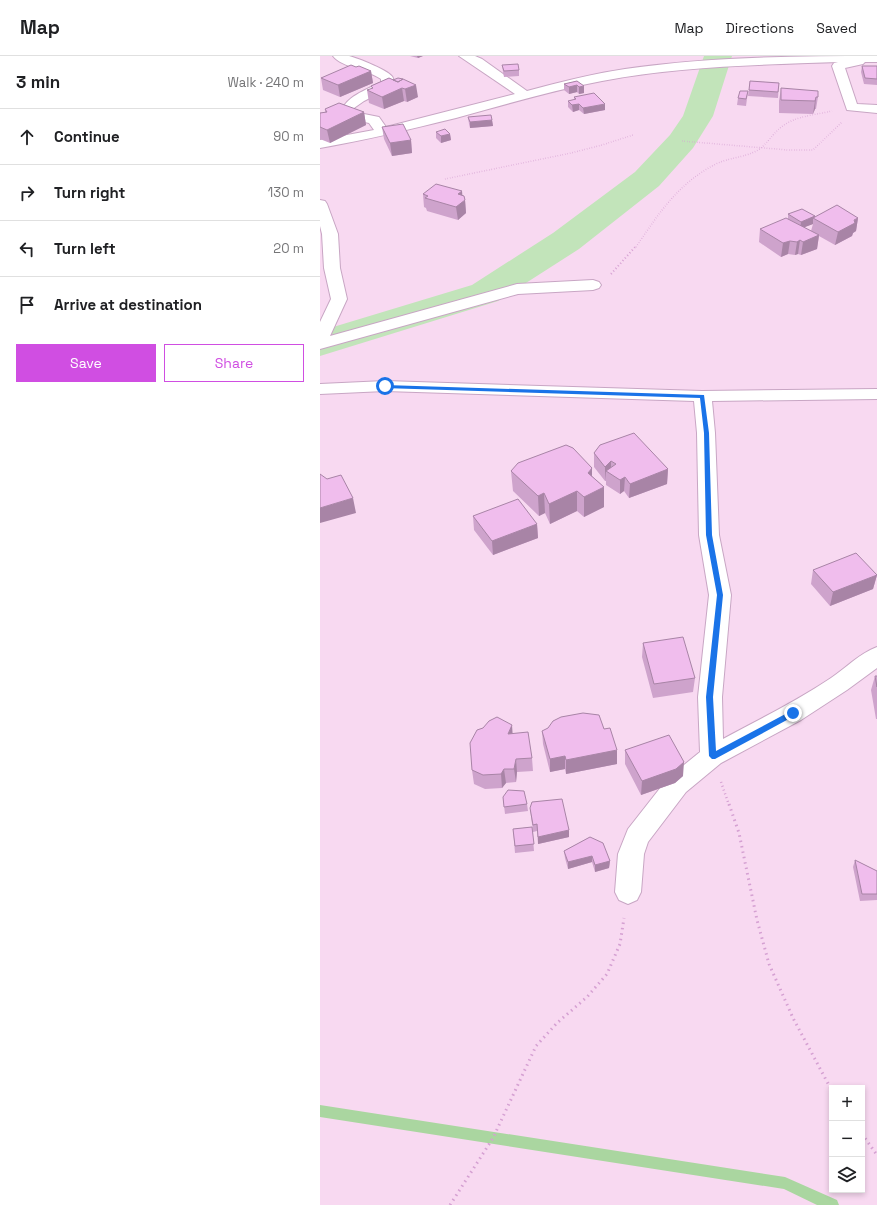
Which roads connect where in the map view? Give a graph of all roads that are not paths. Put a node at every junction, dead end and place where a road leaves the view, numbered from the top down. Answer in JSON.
{"nodes":[{"id":1,"x":339,"y":56,"type":"edge"},
{"id":2,"x":465,"y":56,"type":"edge"},
{"id":3,"x":877,"y":58,"type":"edge"},
{"id":4,"x":525,"y":95,"type":"junction"},
{"id":5,"x":877,"y":109,"type":"edge"},
{"id":6,"x":383,"y":132,"type":"junction"},
{"id":7,"x":320,"y":144,"type":"edge"},
{"id":8,"x":320,"y":204,"type":"edge"},
{"id":9,"x":593,"y":284,"type":"road end"},
{"id":10,"x":320,"y":339,"type":"edge"},
{"id":11,"x":320,"y":344,"type":"edge"},
{"id":12,"x":320,"y":389,"type":"edge"},
{"id":13,"x":877,"y":394,"type":"edge"},
{"id":14,"x":702,"y":396,"type":"junction"},
{"id":15,"x":877,"y":656,"type":"edge"},
{"id":16,"x":712,"y":756,"type":"junction"},
{"id":17,"x":628,"y":892,"type":"road end"}],
"edges":[{"from":1,"to":6,"type":"street"},
{"from":2,"to":4,"type":"street"},
{"from":3,"to":4,"type":"street"},
{"from":3,"to":5,"type":"street"},
{"from":4,"to":6,"type":"street"},
{"from":6,"to":7,"type":"street"},
{"from":8,"to":10,"type":"street"},
{"from":9,"to":11,"type":"street"},
{"from":12,"to":14,"type":"street"},
{"from":13,"to":14,"type":"street"},
{"from":14,"to":16,"type":"street"},
{"from":15,"to":16,"type":"street"},
{"from":16,"to":17,"type":"street"}]}
